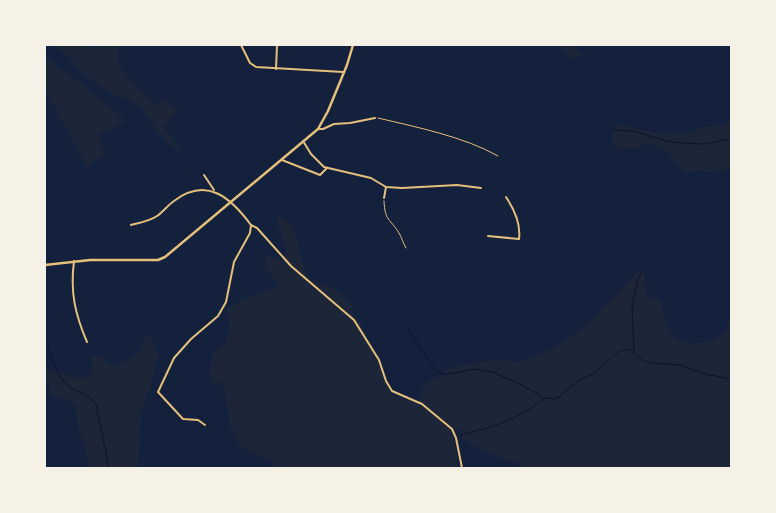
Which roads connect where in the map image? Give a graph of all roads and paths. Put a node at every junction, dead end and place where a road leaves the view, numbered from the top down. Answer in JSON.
{"nodes":[{"id":1,"x":240,"y":45,"type":"edge"},
{"id":2,"x":277,"y":45,"type":"edge"},
{"id":3,"x":353,"y":45,"type":"edge"},
{"id":4,"x":276,"y":69,"type":"junction"},
{"id":5,"x":344,"y":72,"type":"junction"},
{"id":6,"x":375,"y":118,"type":"joint"},
{"id":7,"x":318,"y":129,"type":"junction"},
{"id":8,"x":304,"y":142,"type":"junction"},
{"id":9,"x":498,"y":156,"type":"dead end"},
{"id":10,"x":282,"y":160,"type":"junction"},
{"id":11,"x":327,"y":168,"type":"junction"},
{"id":12,"x":204,"y":176,"type":"dead end"},
{"id":13,"x":386,"y":187,"type":"junction"},
{"id":14,"x":481,"y":188,"type":"dead end"},
{"id":15,"x":215,"y":191,"type":"junction"},
{"id":16,"x":506,"y":197,"type":"dead end"},
{"id":17,"x":384,"y":198,"type":"joint"},
{"id":18,"x":232,"y":201,"type":"junction"},
{"id":19,"x":131,"y":225,"type":"dead end"},
{"id":20,"x":251,"y":225,"type":"junction"},
{"id":21,"x":488,"y":236,"type":"dead end"},
{"id":22,"x":406,"y":248,"type":"dead end"},
{"id":23,"x":74,"y":261,"type":"junction"},
{"id":24,"x":45,"y":265,"type":"edge"},
{"id":25,"x":87,"y":342,"type":"dead end"},
{"id":26,"x":205,"y":425,"type":"dead end"},
{"id":27,"x":462,"y":468,"type":"edge"}],
"edges":[{"from":1,"to":4,"type":"street"},
{"from":2,"to":4,"type":"street"},
{"from":3,"to":5,"type":"street"},
{"from":4,"to":5,"type":"street"},
{"from":5,"to":7,"type":"street"},
{"from":6,"to":7,"type":"street"},
{"from":6,"to":9,"type":"path"},
{"from":7,"to":8,"type":"street"},
{"from":8,"to":10,"type":"street"},
{"from":8,"to":11,"type":"street"},
{"from":10,"to":11,"type":"street"},
{"from":10,"to":18,"type":"street"},
{"from":11,"to":13,"type":"street"},
{"from":12,"to":15,"type":"street"},
{"from":13,"to":14,"type":"street"},
{"from":13,"to":17,"type":"street"},
{"from":15,"to":18,"type":"street"},
{"from":15,"to":19,"type":"street"},
{"from":16,"to":21,"type":"street"},
{"from":17,"to":22,"type":"path"},
{"from":18,"to":20,"type":"street"},
{"from":18,"to":23,"type":"street"},
{"from":20,"to":26,"type":"street"},
{"from":20,"to":27,"type":"street"},
{"from":23,"to":24,"type":"street"},
{"from":23,"to":25,"type":"street"}]}
